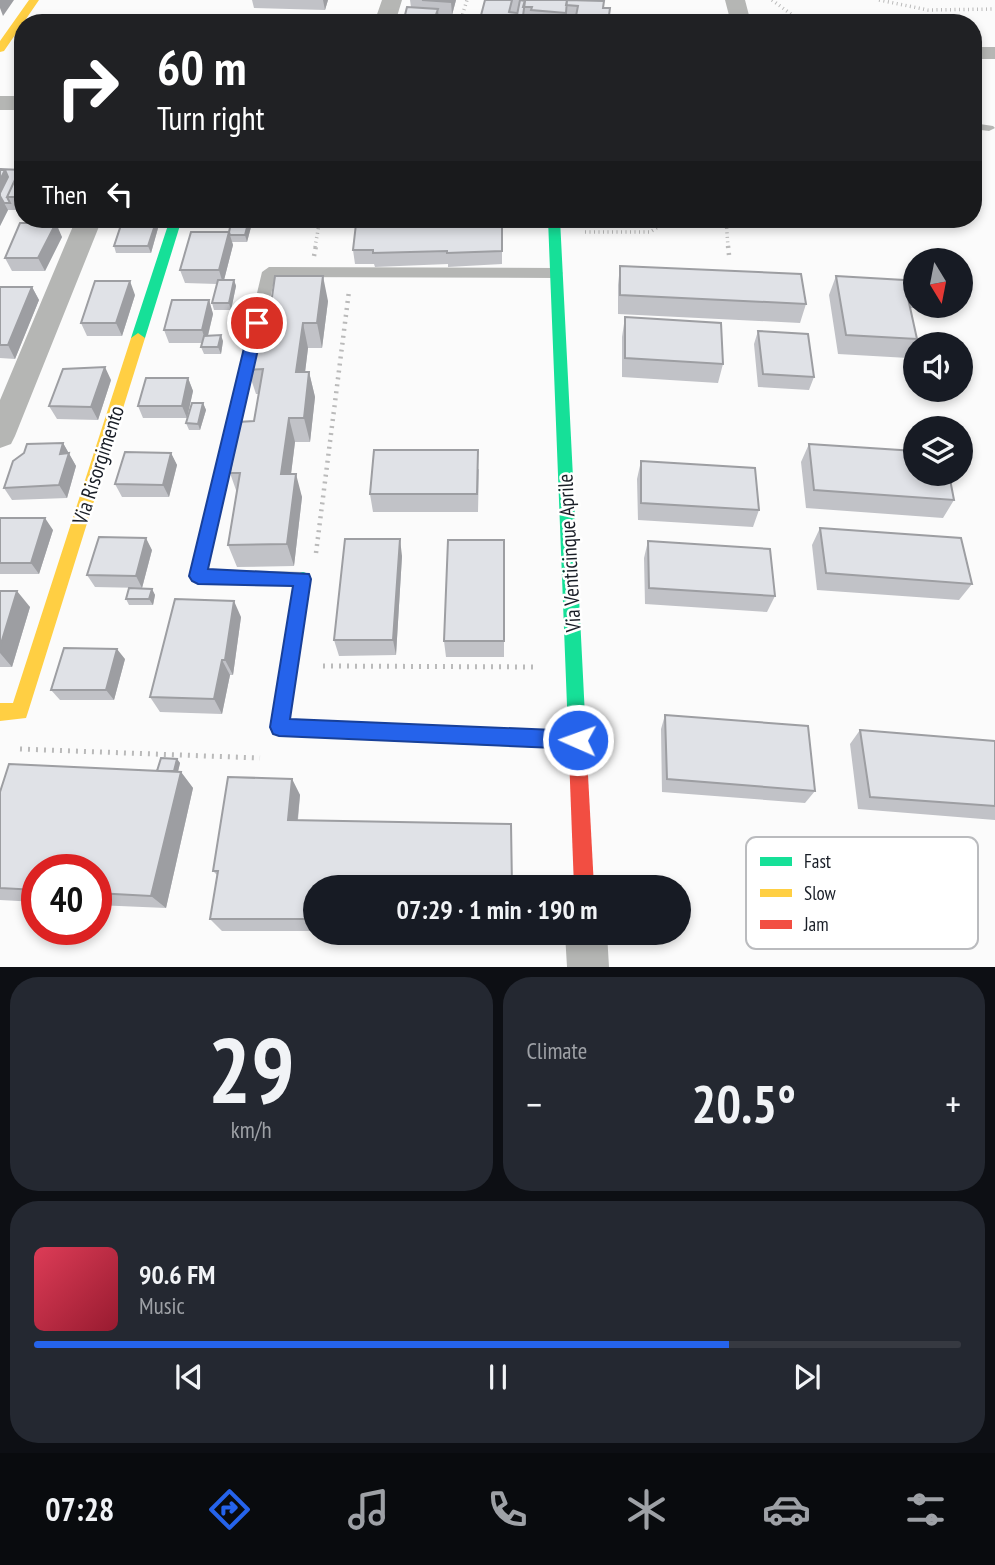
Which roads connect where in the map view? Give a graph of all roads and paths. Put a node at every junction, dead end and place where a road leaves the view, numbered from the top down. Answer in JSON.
{"nodes":[{"id":1,"x":772,"y":0,"type":"edge"},
{"id":2,"x":879,"y":0,"type":"edge"},
{"id":3,"x":995,"y":9,"type":"edge"},
{"id":4,"x":791,"y":14,"type":"edge"},
{"id":5,"x":14,"y":29,"type":"edge"},
{"id":6,"x":0,"y":49,"type":"edge"},
{"id":7,"x":982,"y":127,"type":"edge"},
{"id":8,"x":989,"y":128,"type":"dead end"},
{"id":9,"x":85,"y":228,"type":"edge"},
{"id":10,"x":173,"y":228,"type":"edge"},
{"id":11,"x":318,"y":228,"type":"edge"},
{"id":12,"x":554,"y":228,"type":"edge"},
{"id":13,"x":727,"y":228,"type":"edge"},
{"id":14,"x":729,"y":255,"type":"dead end"},
{"id":15,"x":351,"y":272,"type":"junction"},
{"id":16,"x":556,"y":273,"type":"junction"},
{"id":17,"x":0,"y":436,"type":"edge"},
{"id":18,"x":315,"y":557,"type":"dead end"},
{"id":19,"x":303,"y":579,"type":"joint"},
{"id":20,"x":315,"y":666,"type":"dead end"},
{"id":21,"x":574,"y":668,"type":"junction"},
{"id":22,"x":0,"y":712,"type":"edge"},
{"id":23,"x":19,"y":712,"type":"junction"},
{"id":24,"x":279,"y":727,"type":"junction"},
{"id":25,"x":578,"y":740,"type":"junction"},
{"id":26,"x":584,"y":875,"type":"edge"},
{"id":27,"x":587,"y":945,"type":"edge"},
{"id":28,"x":588,"y":967,"type":"edge"}],
"edges":[{"from":1,"to":4,"type":"path"},
{"from":2,"to":3,"type":"path"},
{"from":5,"to":6,"type":"street"},
{"from":7,"to":8,"type":"lane"},
{"from":9,"to":17,"type":"street"},
{"from":10,"to":23,"type":"street","name":"Via Risorgimento"},
{"from":11,"to":15,"type":"path"},
{"from":12,"to":16,"type":"street","name":"Via Venticinque Aprile"},
{"from":13,"to":14,"type":"path"},
{"from":15,"to":16,"type":"lane"},
{"from":15,"to":18,"type":"path"},
{"from":15,"to":19,"type":"lane"},
{"from":16,"to":21,"type":"street","name":"Via Venticinque Aprile"},
{"from":19,"to":24,"type":"street"},
{"from":20,"to":21,"type":"path"},
{"from":21,"to":25,"type":"street","name":"Via Venticinque Aprile"},
{"from":22,"to":23,"type":"street"},
{"from":23,"to":24,"type":"path"},
{"from":24,"to":25,"type":"street"},
{"from":25,"to":26,"type":"street","name":"Via Venticinque Aprile"},
{"from":27,"to":28,"type":"street"}]}
